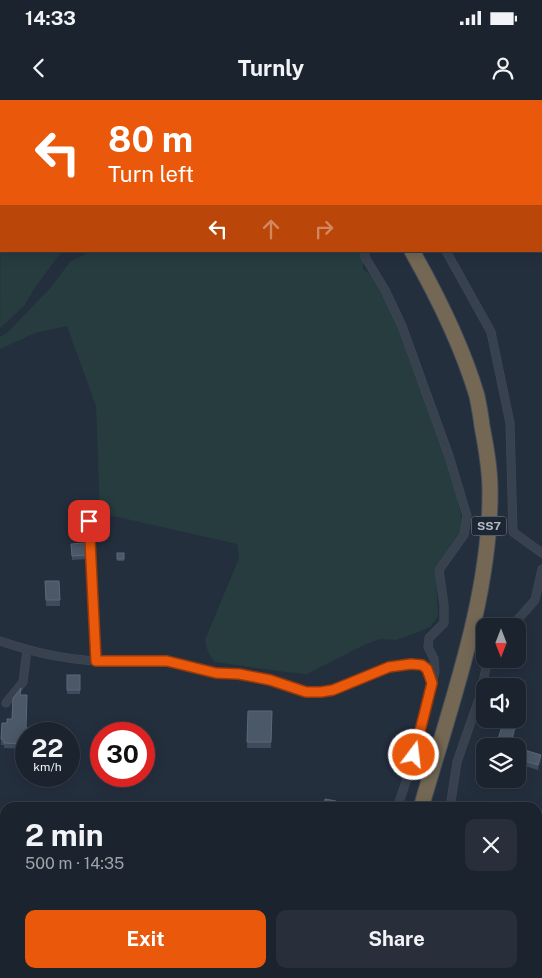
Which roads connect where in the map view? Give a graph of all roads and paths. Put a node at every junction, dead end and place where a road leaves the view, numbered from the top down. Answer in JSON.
{"nodes":[{"id":1,"x":365,"y":252,"type":"edge"},
{"id":2,"x":413,"y":252,"type":"edge"},
{"id":3,"x":447,"y":252,"type":"edge"},
{"id":4,"x":89,"y":521,"type":"dead end"},
{"id":5,"x":542,"y":553,"type":"edge"},
{"id":6,"x":542,"y":569,"type":"edge"},
{"id":7,"x":519,"y":618,"type":"edge"},
{"id":8,"x":0,"y":641,"type":"edge"},
{"id":9,"x":27,"y":650,"type":"junction"},
{"id":10,"x":96,"y":661,"type":"junction"},
{"id":11,"x":486,"y":668,"type":"edge"},
{"id":12,"x":432,"y":683,"type":"junction"},
{"id":13,"x":6,"y":703,"type":"dead end"},
{"id":14,"x":399,"y":802,"type":"edge"},
{"id":15,"x":423,"y":802,"type":"edge"},
{"id":16,"x":451,"y":802,"type":"edge"}],
"edges":[{"from":1,"to":12,"type":"street"},
{"from":2,"to":15,"type":"highway","number":"SS7"},
{"from":3,"to":5,"type":"street"},
{"from":4,"to":10,"type":"lane"},
{"from":6,"to":7,"type":"street"},
{"from":8,"to":9,"type":"street"},
{"from":9,"to":10,"type":"street"},
{"from":9,"to":13,"type":"street"},
{"from":10,"to":12,"type":"street"},
{"from":11,"to":16,"type":"street"},
{"from":12,"to":14,"type":"street"}]}
